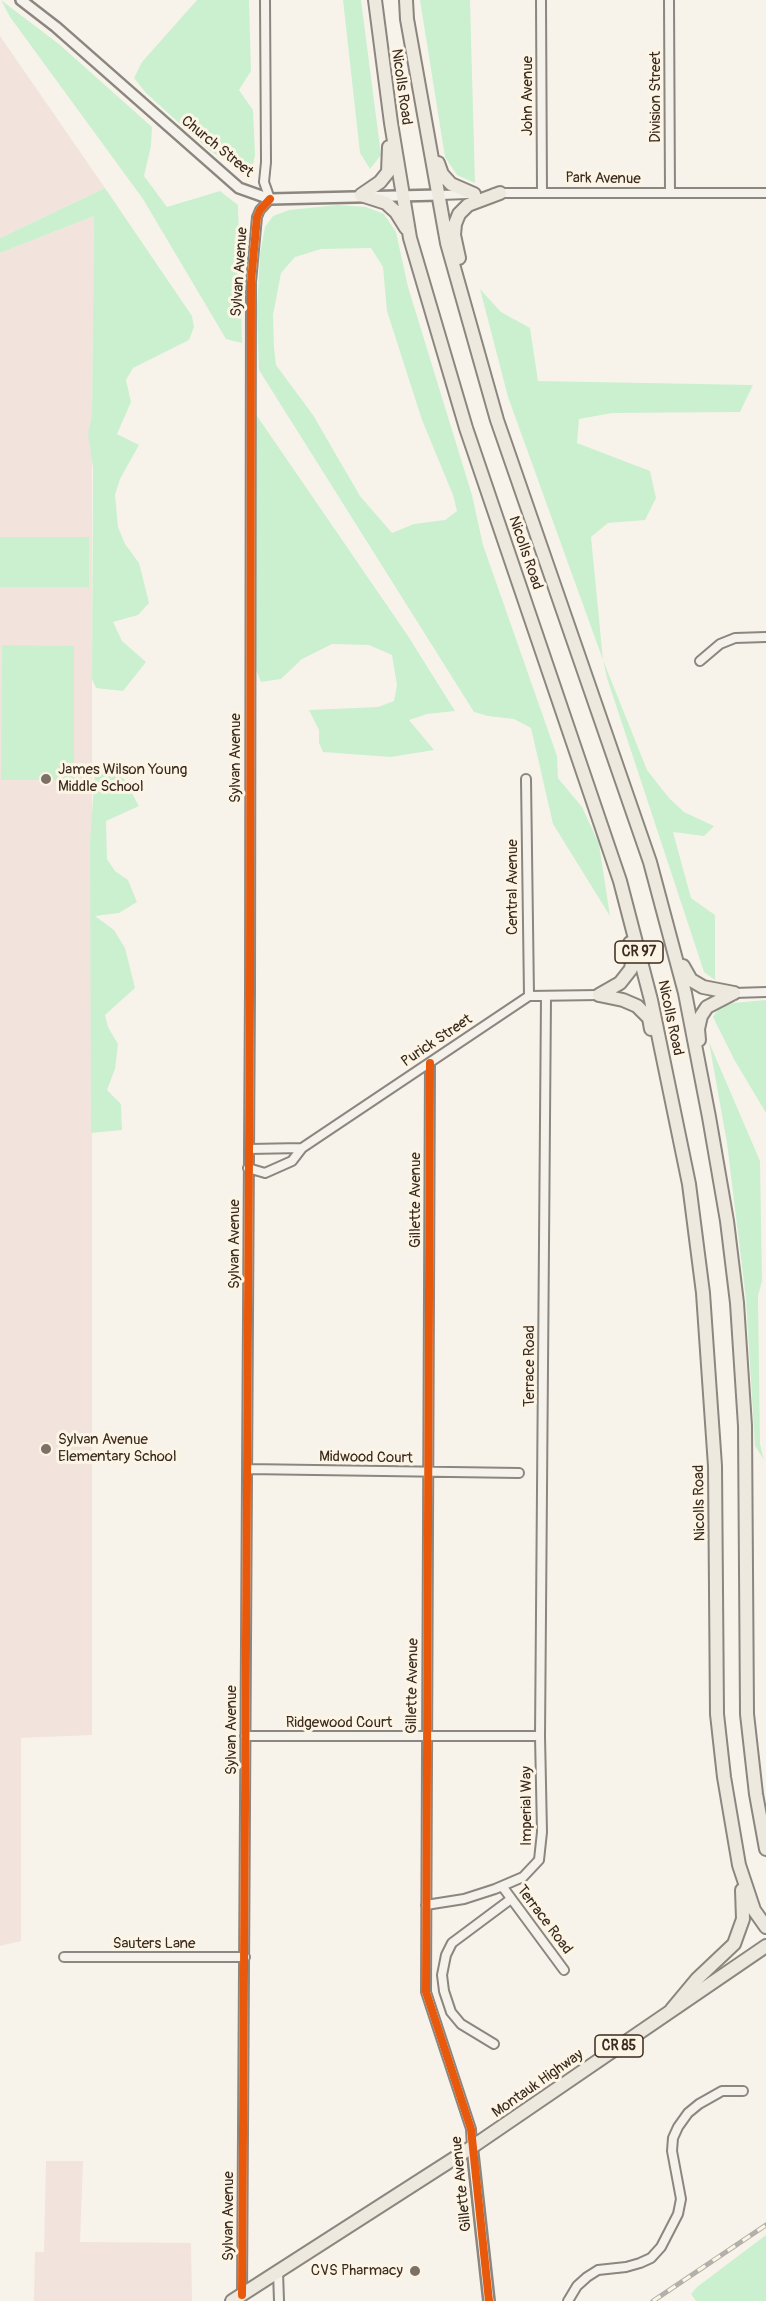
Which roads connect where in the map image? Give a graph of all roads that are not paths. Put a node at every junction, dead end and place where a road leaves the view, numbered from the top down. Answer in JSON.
{"nodes":[{"id":1,"x":21,"y":0,"type":"edge"},
{"id":2,"x":265,"y":0,"type":"edge"},
{"id":3,"x":375,"y":0,"type":"edge"},
{"id":4,"x":406,"y":0,"type":"edge"},
{"id":5,"x":541,"y":0,"type":"edge"},
{"id":6,"x":669,"y":0,"type":"edge"},
{"id":7,"x":426,"y":121,"type":"junction"},
{"id":8,"x":391,"y":123,"type":"junction"},
{"id":9,"x":542,"y":192,"type":"junction"},
{"id":10,"x":500,"y":193,"type":"junction"},
{"id":11,"x":670,"y":193,"type":"junction"},
{"id":12,"x":766,"y":193,"type":"edge"},
{"id":13,"x":403,"y":194,"type":"junction"},
{"id":14,"x":474,"y":194,"type":"junction"},
{"id":15,"x":361,"y":195,"type":"junction"},
{"id":16,"x":440,"y":195,"type":"junction"},
{"id":17,"x":270,"y":199,"type":"junction"},
{"id":18,"x":410,"y":238,"type":"junction"},
{"id":19,"x":481,"y":362,"type":"junction"},
{"id":20,"x":766,"y":637,"type":"edge"},
{"id":21,"x":700,"y":661,"type":"dead end"},
{"id":22,"x":526,"y":779,"type":"dead end"},
{"id":23,"x":626,"y":903,"type":"junction"},
{"id":24,"x":674,"y":946,"type":"junction"},
{"id":25,"x":766,"y":992,"type":"edge"},
{"id":26,"x":734,"y":993,"type":"junction"},
{"id":27,"x":599,"y":995,"type":"junction"},
{"id":28,"x":528,"y":996,"type":"junction"},
{"id":29,"x":546,"y":997,"type":"junction"},
{"id":30,"x":663,"y":1058,"type":"junction"},
{"id":31,"x":430,"y":1063,"type":"junction"},
{"id":32,"x":701,"y":1076,"type":"junction"},
{"id":33,"x":302,"y":1148,"type":"junction"},
{"id":34,"x":249,"y":1149,"type":"junction"},
{"id":35,"x":248,"y":1168,"type":"junction"},
{"id":36,"x":247,"y":1468,"type":"junction"},
{"id":37,"x":429,"y":1473,"type":"junction"},
{"id":38,"x":519,"y":1473,"type":"dead end"},
{"id":39,"x":245,"y":1736,"type":"junction"},
{"id":40,"x":426,"y":1736,"type":"junction"},
{"id":41,"x":540,"y":1736,"type":"junction"},
{"id":42,"x":766,"y":1849,"type":"edge"},
{"id":43,"x":740,"y":1865,"type":"junction"},
{"id":44,"x":502,"y":1886,"type":"junction"},
{"id":45,"x":512,"y":1899,"type":"junction"},
{"id":46,"x":426,"y":1905,"type":"junction"},
{"id":47,"x":766,"y":1927,"type":"edge"},
{"id":48,"x":766,"y":1946,"type":"edge"},
{"id":49,"x":64,"y":1957,"type":"dead end"},
{"id":50,"x":245,"y":1957,"type":"junction"},
{"id":51,"x":564,"y":1970,"type":"dead end"},
{"id":52,"x":672,"y":2009,"type":"junction"},
{"id":53,"x":494,"y":2044,"type":"dead end"},
{"id":54,"x":743,"y":2091,"type":"dead end"},
{"id":55,"x":472,"y":2147,"type":"junction"},
{"id":56,"x":278,"y":2272,"type":"junction"},
{"id":57,"x":237,"y":2298,"type":"edge"},
{"id":58,"x":279,"y":2301,"type":"edge"},
{"id":59,"x":489,"y":2301,"type":"edge"},
{"id":60,"x":568,"y":2301,"type":"edge"}],
"edges":[{"from":1,"to":17,"type":"street","name":"Church Street"},
{"from":2,"to":17,"type":"street"},
{"from":3,"to":8,"type":"main road","name":"Nicolls Road","number":"CR 97"},
{"from":4,"to":7,"type":"main road","name":"Nicolls Road","number":"CR 97"},
{"from":5,"to":9,"type":"street","name":"John Avenue"},
{"from":6,"to":11,"type":"street","name":"Division Street"},
{"from":7,"to":14,"type":"main road"},
{"from":7,"to":16,"type":"main road","name":"Nicolls Road","number":"CR 97"},
{"from":8,"to":13,"type":"main road","name":"Nicolls Road","number":"CR 97"},
{"from":8,"to":15,"type":"main road"},
{"from":9,"to":10,"type":"street","name":"Park Avenue"},
{"from":9,"to":11,"type":"street","name":"Park Avenue"},
{"from":10,"to":14,"type":"street","name":"Park Avenue"},
{"from":10,"to":19,"type":"main road"},
{"from":11,"to":12,"type":"street","name":"Park Avenue"},
{"from":13,"to":15,"type":"street","name":"Church Street"},
{"from":13,"to":16,"type":"street","name":"Church Street"},
{"from":13,"to":18,"type":"main road","name":"Nicolls Road","number":"CR 97"},
{"from":14,"to":16,"type":"street","name":"Park Avenue"},
{"from":15,"to":17,"type":"street","name":"Church Street"},
{"from":15,"to":18,"type":"main road"},
{"from":16,"to":19,"type":"main road","name":"Nicolls Road","number":"CR 97"},
{"from":17,"to":34,"type":"street","name":"Sylvan Avenue"},
{"from":18,"to":23,"type":"main road","name":"Nicolls Road","number":"CR 97"},
{"from":19,"to":24,"type":"main road","name":"Nicolls Road","number":"CR 97"},
{"from":20,"to":21,"type":"street"},
{"from":22,"to":28,"type":"street","name":"Central Avenue"},
{"from":23,"to":27,"type":"main road"},
{"from":23,"to":30,"type":"main road","name":"Nicolls Road","number":"CR 97"},
{"from":24,"to":26,"type":"main road"},
{"from":24,"to":32,"type":"main road","name":"Nicolls Road","number":"CR 97"},
{"from":25,"to":26,"type":"street"},
{"from":26,"to":32,"type":"main road"},
{"from":27,"to":29,"type":"street"},
{"from":27,"to":30,"type":"main road"},
{"from":28,"to":29,"type":"street"},
{"from":28,"to":31,"type":"street","name":"Purick Street"},
{"from":29,"to":41,"type":"street","name":"Terrace Road"},
{"from":30,"to":43,"type":"main road","name":"Nicolls Road","number":"CR 97"},
{"from":31,"to":33,"type":"street","name":"Purick Street"},
{"from":31,"to":37,"type":"street","name":"Gillette Avenue"},
{"from":32,"to":42,"type":"main road","name":"Nicolls Road","number":"CR 97"},
{"from":33,"to":34,"type":"street"},
{"from":33,"to":35,"type":"street","name":"Purick Street"},
{"from":34,"to":35,"type":"street","name":"Sylvan Avenue"},
{"from":35,"to":36,"type":"street","name":"Sylvan Avenue"},
{"from":36,"to":37,"type":"street","name":"Midwood Court"},
{"from":36,"to":39,"type":"street","name":"Sylvan Avenue"},
{"from":37,"to":38,"type":"street","name":"Midwood Court"},
{"from":37,"to":40,"type":"street","name":"Gillette Avenue"},
{"from":39,"to":40,"type":"street","name":"Ridgewood Court"},
{"from":39,"to":50,"type":"street","name":"Sylvan Avenue"},
{"from":40,"to":41,"type":"street","name":"Ridgewood Court"},
{"from":40,"to":46,"type":"street","name":"Gillette Avenue"},
{"from":41,"to":44,"type":"street","name":"Imperial Way"},
{"from":43,"to":47,"type":"main road","name":"Nicolls Road","number":"CR 97"},
{"from":43,"to":52,"type":"main road"},
{"from":44,"to":45,"type":"street","name":"Terrace Road"},
{"from":44,"to":46,"type":"street","name":"Imperial Way"},
{"from":45,"to":51,"type":"street","name":"Terrace Road"},
{"from":45,"to":53,"type":"street"},
{"from":46,"to":55,"type":"street","name":"Gillette Avenue"},
{"from":48,"to":52,"type":"main road","name":"Montauk Highway","number":"CR 85"},
{"from":49,"to":50,"type":"street","name":"Sauters Lane"},
{"from":50,"to":57,"type":"street","name":"Sylvan Avenue"},
{"from":52,"to":55,"type":"main road","name":"Montauk Highway","number":"CR 85"},
{"from":54,"to":60,"type":"street"},
{"from":55,"to":56,"type":"main road","name":"Montauk Highway","number":"CR 85"},
{"from":55,"to":59,"type":"street","name":"Gillette Avenue"},
{"from":56,"to":57,"type":"main road","name":"Montauk Highway","number":"CR 85"},
{"from":56,"to":58,"type":"street"}]}
